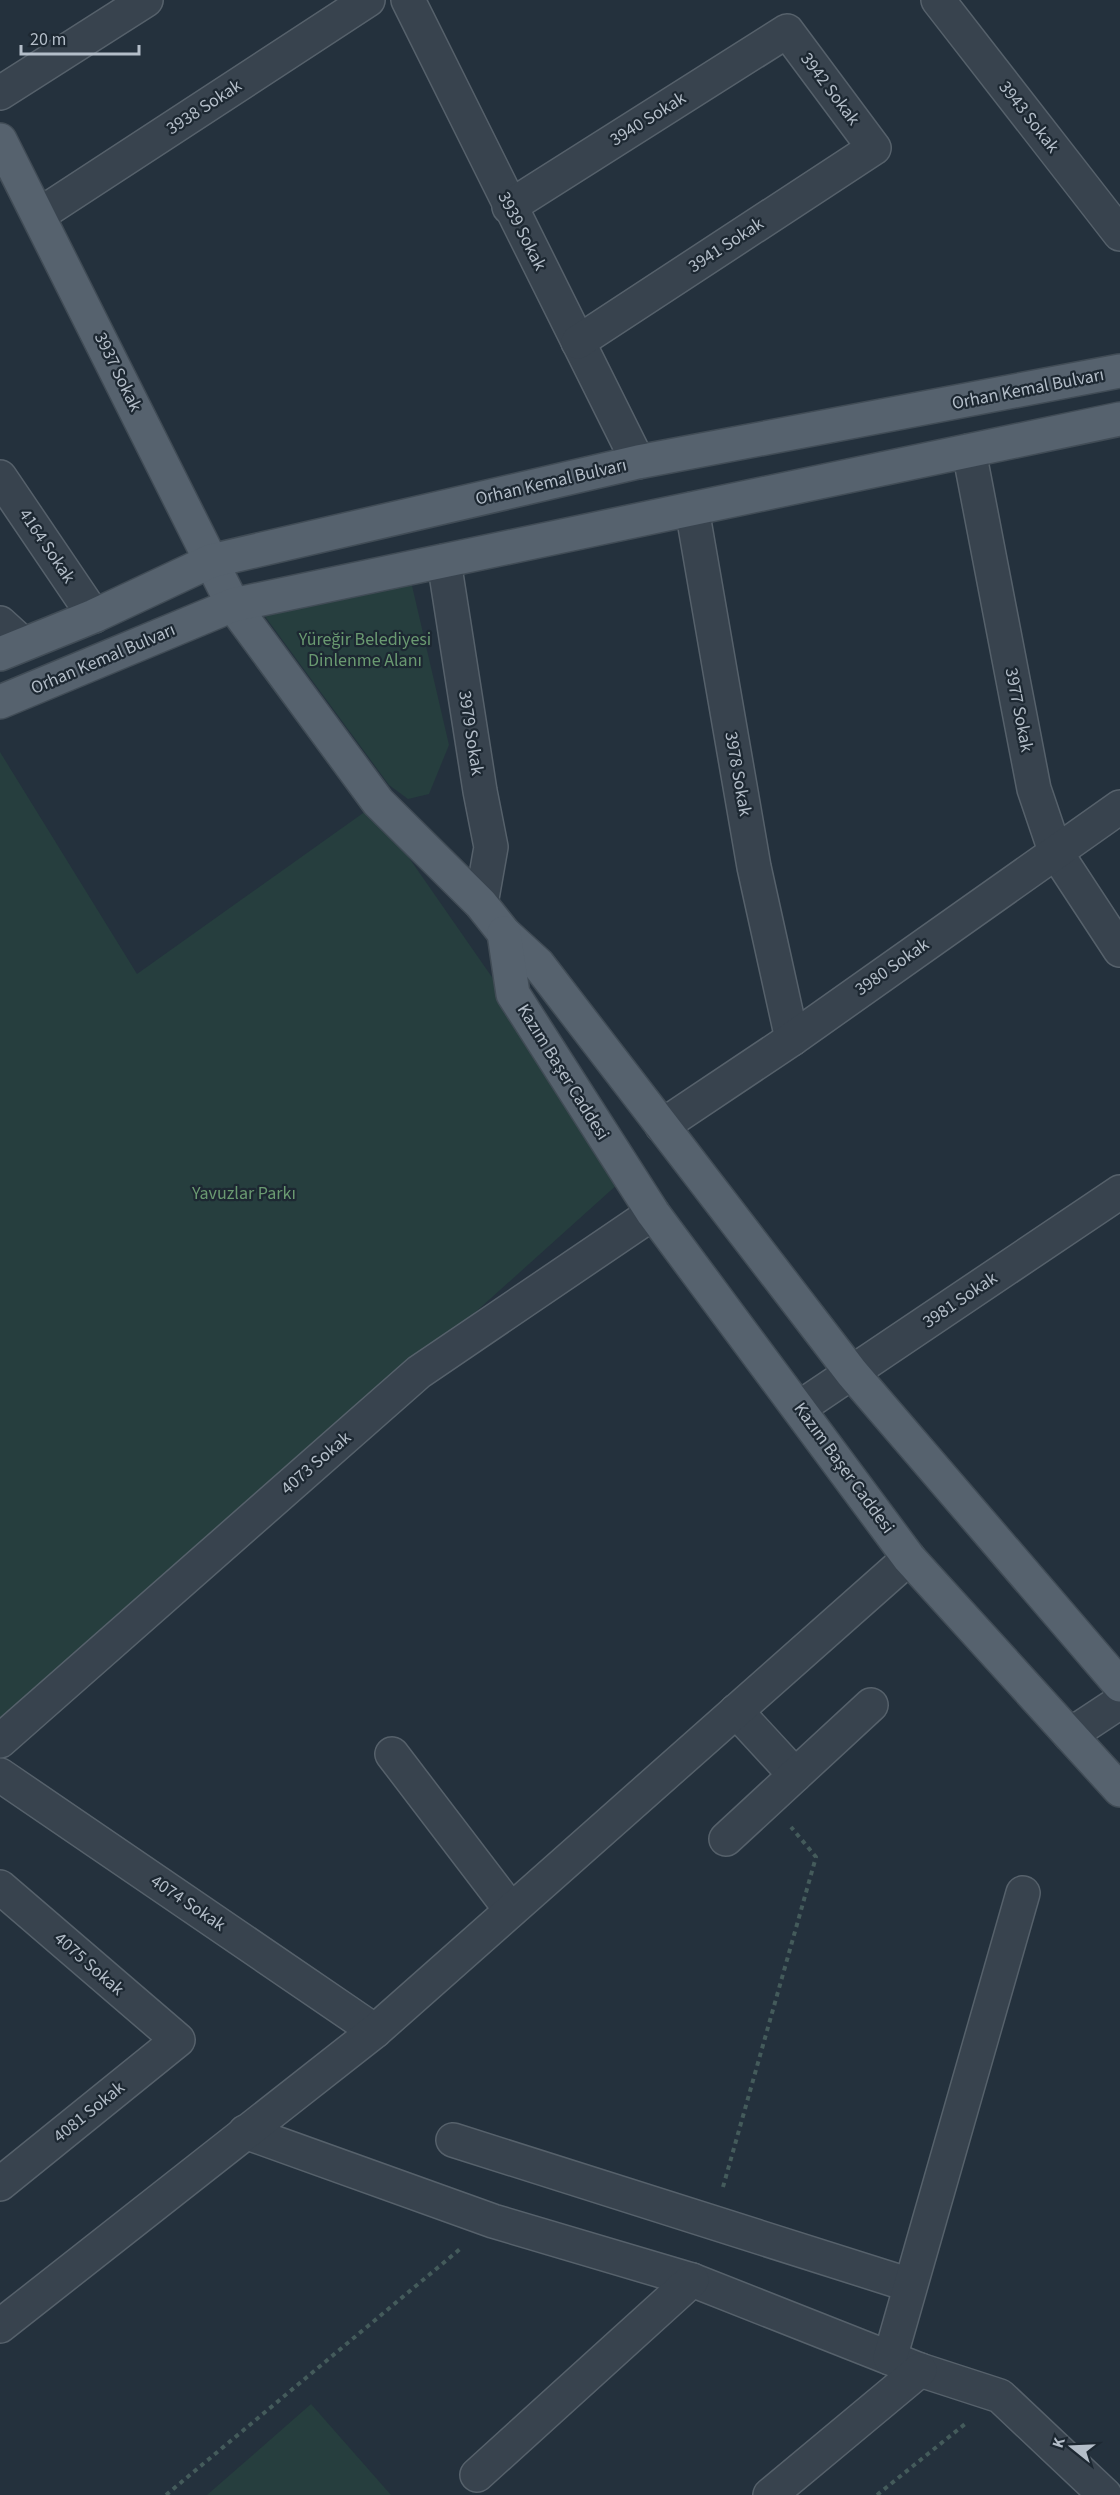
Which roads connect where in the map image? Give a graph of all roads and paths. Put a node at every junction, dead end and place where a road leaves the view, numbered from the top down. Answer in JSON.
{"nodes":[{"id":1,"x":146,"y":0,"type":"edge"},
{"id":2,"x":368,"y":0,"type":"edge"},
{"id":3,"x":408,"y":0,"type":"edge"},
{"id":4,"x":938,"y":0,"type":"edge"},
{"id":5,"x":787,"y":31,"type":"joint"},
{"id":6,"x":0,"y":93,"type":"edge"},
{"id":7,"x":0,"y":140,"type":"edge"},
{"id":8,"x":874,"y":148,"type":"joint"},
{"id":9,"x":509,"y":207,"type":"junction"},
{"id":10,"x":39,"y":214,"type":"junction"},
{"id":11,"x":1120,"y":234,"type":"edge"},
{"id":12,"x":578,"y":342,"type":"junction"},
{"id":13,"x":1120,"y":371,"type":"edge"},
{"id":14,"x":1120,"y":419,"type":"edge"},
{"id":15,"x":969,"y":451,"type":"junction"},
{"id":16,"x":638,"y":462,"type":"junction"},
{"id":17,"x":0,"y":477,"type":"edge"},
{"id":18,"x":692,"y":509,"type":"junction"},
{"id":19,"x":212,"y":561,"type":"junction"},
{"id":20,"x":444,"y":561,"type":"junction"},
{"id":21,"x":233,"y":605,"type":"junction"},
{"id":22,"x":94,"y":616,"type":"junction"},
{"id":23,"x":8,"y":640,"type":"edge"},
{"id":24,"x":0,"y":702,"type":"edge"},
{"id":25,"x":1120,"y":807,"type":"edge"},
{"id":26,"x":1055,"y":851,"type":"junction"},
{"id":27,"x":481,"y":904,"type":"junction"},
{"id":28,"x":504,"y":933,"type":"junction"},
{"id":29,"x":1120,"y":950,"type":"edge"},
{"id":30,"x":792,"y":1038,"type":"junction"},
{"id":31,"x":662,"y":1126,"type":"junction"},
{"id":32,"x":1120,"y":1192,"type":"edge"},
{"id":33,"x":653,"y":1214,"type":"junction"},
{"id":34,"x":852,"y":1373,"type":"junction"},
{"id":35,"x":799,"y":1408,"type":"junction"},
{"id":36,"x":909,"y":1558,"type":"junction"},
{"id":37,"x":1120,"y":1685,"type":"edge"},
{"id":38,"x":1120,"y":1702,"type":"edge"},
{"id":39,"x":871,"y":1705,"type":"dead end"},
{"id":40,"x":736,"y":1712,"type":"junction"},
{"id":41,"x":1070,"y":1735,"type":"junction"},
{"id":42,"x":0,"y":1741,"type":"edge"},
{"id":43,"x":392,"y":1754,"type":"dead end"},
{"id":44,"x":0,"y":1774,"type":"edge"},
{"id":45,"x":795,"y":1775,"type":"junction"},
{"id":46,"x":1120,"y":1790,"type":"edge"},
{"id":47,"x":767,"y":1801,"type":"junction"},
{"id":48,"x":726,"y":1839,"type":"dead end"},
{"id":49,"x":0,"y":1887,"type":"edge"},
{"id":50,"x":1023,"y":1893,"type":"dead end"},
{"id":51,"x":512,"y":1910,"type":"junction"},
{"id":52,"x":375,"y":2031,"type":"junction"},
{"id":53,"x":178,"y":2040,"type":"joint"},
{"id":54,"x":245,"y":2132,"type":"junction"},
{"id":55,"x":453,"y":2140,"type":"dead end"},
{"id":56,"x":0,"y":2184,"type":"edge"},
{"id":57,"x":493,"y":2221,"type":"junction"},
{"id":58,"x":712,"y":2223,"type":"junction"},
{"id":59,"x":692,"y":2280,"type":"junction"},
{"id":60,"x":910,"y":2285,"type":"junction"},
{"id":61,"x":0,"y":2326,"type":"edge"},
{"id":62,"x":890,"y":2358,"type":"junction"},
{"id":63,"x":920,"y":2370,"type":"junction"},
{"id":64,"x":1000,"y":2396,"type":"junction"},
{"id":65,"x":477,"y":2475,"type":"dead end"},
{"id":66,"x":166,"y":2495,"type":"edge"},
{"id":67,"x":770,"y":2495,"type":"edge"},
{"id":68,"x":877,"y":2495,"type":"edge"},
{"id":69,"x":1105,"y":2495,"type":"edge"}],
"edges":[{"from":1,"to":6,"type":"street"},
{"from":2,"to":10,"type":"street","name":"3938 Sokak"},
{"from":3,"to":9,"type":"street","name":"3939 Sokak"},
{"from":4,"to":11,"type":"street","name":"3943 Sokak"},
{"from":5,"to":8,"type":"street","name":"3942 Sokak"},
{"from":5,"to":9,"type":"street","name":"3940 Sokak"},
{"from":7,"to":10,"type":"main road","name":"3937 Sokak"},
{"from":8,"to":12,"type":"street","name":"3941 Sokak"},
{"from":9,"to":12,"type":"street","name":"3939 Sokak"},
{"from":10,"to":19,"type":"main road","name":"3937 Sokak"},
{"from":12,"to":16,"type":"street","name":"3939 Sokak"},
{"from":13,"to":16,"type":"main road","name":"Orhan Kemal Bulvarı"},
{"from":14,"to":15,"type":"main road","name":"Orhan Kemal Bulvarı"},
{"from":15,"to":18,"type":"main road","name":"Orhan Kemal Bulvarı"},
{"from":15,"to":26,"type":"street","name":"3977 Sokak"},
{"from":16,"to":19,"type":"main road","name":"Orhan Kemal Bulvarı"},
{"from":17,"to":22,"type":"street","name":"4164 Sokak"},
{"from":18,"to":20,"type":"main road","name":"Orhan Kemal Bulvarı"},
{"from":18,"to":30,"type":"street","name":"3978 Sokak"},
{"from":19,"to":21,"type":"main road","name":"3937 Sokak"},
{"from":19,"to":22,"type":"main road","name":"Orhan Kemal Bulvarı"},
{"from":20,"to":21,"type":"main road","name":"Orhan Kemal Bulvarı"},
{"from":20,"to":27,"type":"street","name":"3979 Sokak"},
{"from":21,"to":24,"type":"main road","name":"Orhan Kemal Bulvarı"},
{"from":21,"to":27,"type":"main road"},
{"from":22,"to":23,"type":"main road","name":"Orhan Kemal Bulvarı"},
{"from":25,"to":26,"type":"street","name":"3980 Sokak"},
{"from":26,"to":29,"type":"street","name":"3977 Sokak"},
{"from":26,"to":30,"type":"street","name":"3980 Sokak"},
{"from":27,"to":28,"type":"main road"},
{"from":28,"to":31,"type":"main road"},
{"from":28,"to":33,"type":"main road","name":"Kazım Başer Caddesi"},
{"from":30,"to":31,"type":"street","name":"3980 Sokak"},
{"from":31,"to":34,"type":"main road"},
{"from":32,"to":34,"type":"street","name":"3981 Sokak"},
{"from":33,"to":35,"type":"main road","name":"Kazım Başer Caddesi"},
{"from":33,"to":42,"type":"street","name":"4073 Sokak"},
{"from":34,"to":35,"type":"street","name":"3981 Sokak"},
{"from":34,"to":37,"type":"main road"},
{"from":35,"to":36,"type":"main road","name":"Kazım Başer Caddesi"},
{"from":36,"to":40,"type":"street"},
{"from":36,"to":41,"type":"main road","name":"Kazım Başer Caddesi"},
{"from":38,"to":41,"type":"street"},
{"from":39,"to":45,"type":"street"},
{"from":40,"to":45,"type":"street"},
{"from":40,"to":51,"type":"street"},
{"from":41,"to":46,"type":"main road","name":"Kazım Başer Caddesi"},
{"from":43,"to":51,"type":"street"},
{"from":44,"to":52,"type":"street","name":"4074 Sokak"},
{"from":45,"to":47,"type":"street"},
{"from":47,"to":48,"type":"street"},
{"from":47,"to":58,"type":"path"},
{"from":49,"to":53,"type":"street","name":"4075 Sokak"},
{"from":50,"to":60,"type":"street"},
{"from":51,"to":52,"type":"street"},
{"from":52,"to":54,"type":"street"},
{"from":53,"to":56,"type":"street","name":"4081 Sokak"},
{"from":54,"to":57,"type":"street"},
{"from":54,"to":61,"type":"street"},
{"from":55,"to":58,"type":"street"},
{"from":57,"to":59,"type":"street"},
{"from":57,"to":66,"type":"path"},
{"from":58,"to":60,"type":"street"},
{"from":59,"to":62,"type":"street"},
{"from":59,"to":65,"type":"street"},
{"from":60,"to":62,"type":"street"},
{"from":62,"to":63,"type":"street"},
{"from":63,"to":64,"type":"street"},
{"from":63,"to":67,"type":"street"},
{"from":64,"to":68,"type":"path"},
{"from":64,"to":69,"type":"street"}]}
